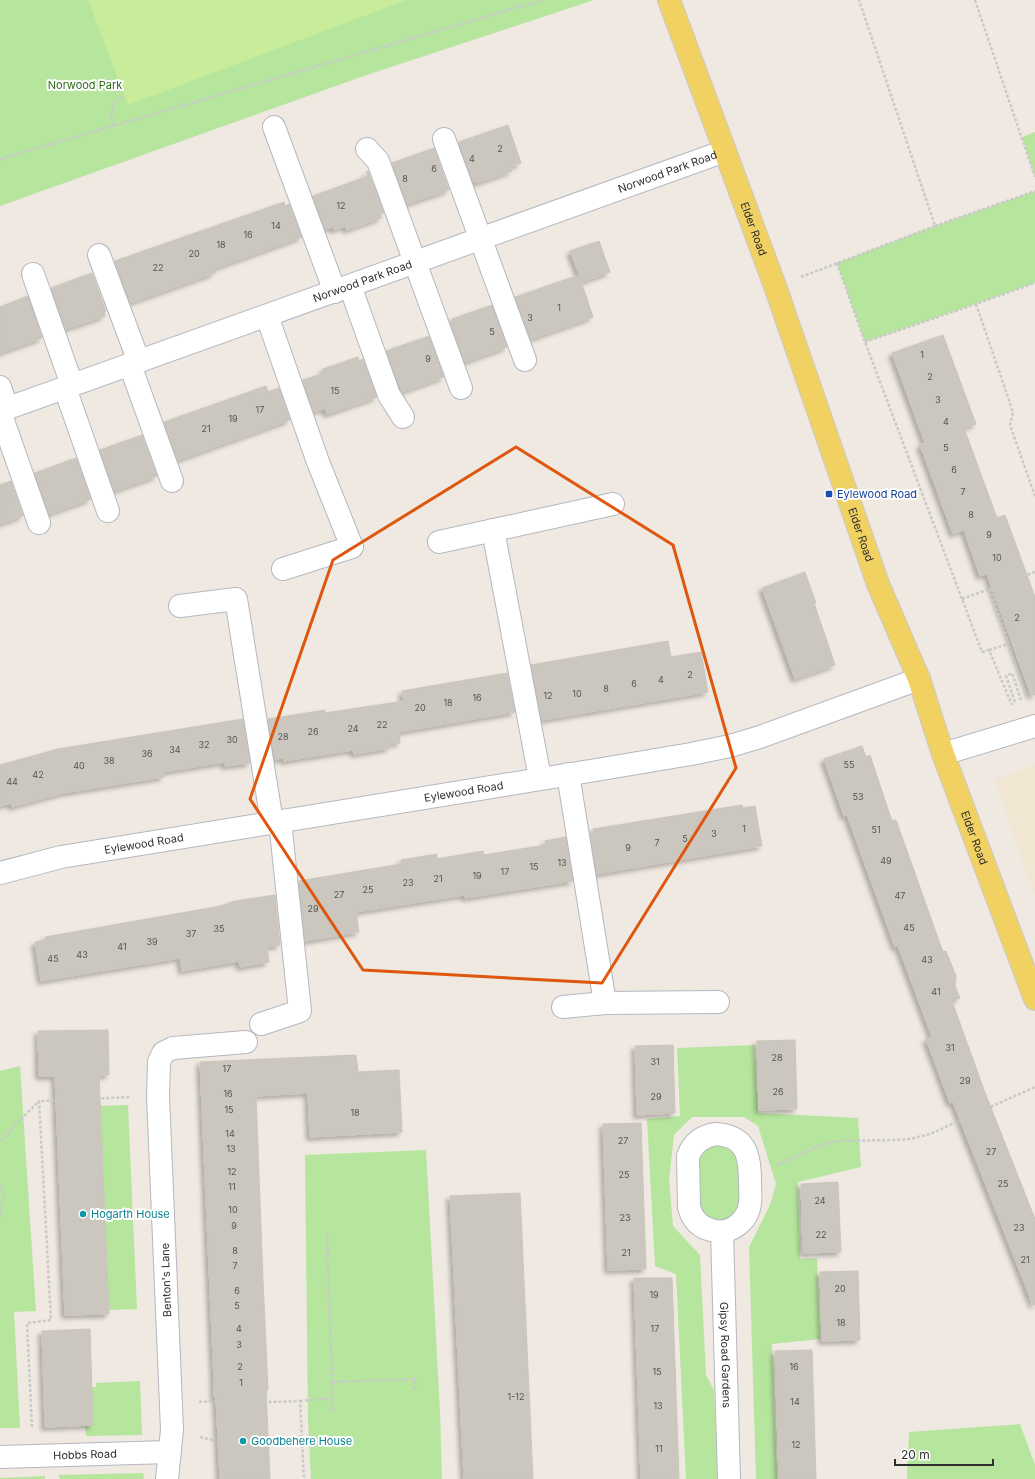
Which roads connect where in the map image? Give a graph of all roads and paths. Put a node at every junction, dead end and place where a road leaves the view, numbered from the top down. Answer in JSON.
{"nodes":[{"id":1,"x":543,"y":0,"type":"edge"},
{"id":2,"x":669,"y":0,"type":"edge"},
{"id":3,"x":859,"y":0,"type":"edge"},
{"id":4,"x":975,"y":0,"type":"edge"},
{"id":5,"x":124,"y":96,"type":"dead end"},
{"id":6,"x":113,"y":126,"type":"junction"},
{"id":7,"x":274,"y":127,"type":"dead end"},
{"id":8,"x":444,"y":140,"type":"dead end"},
{"id":9,"x":367,"y":149,"type":"dead end"},
{"id":10,"x":725,"y":152,"type":"junction"},
{"id":11,"x":0,"y":159,"type":"edge"},
{"id":12,"x":1035,"y":177,"type":"edge"},
{"id":13,"x":1035,"y":191,"type":"edge"},
{"id":14,"x":935,"y":226,"type":"junction"},
{"id":15,"x":481,"y":239,"type":"junction"},
{"id":16,"x":99,"y":255,"type":"dead end"},
{"id":17,"x":415,"y":262,"type":"junction"},
{"id":18,"x":837,"y":263,"type":"junction"},
{"id":19,"x":33,"y":274,"type":"dead end"},
{"id":20,"x":801,"y":277,"type":"dead end"},
{"id":21,"x":1035,"y":282,"type":"edge"},
{"id":22,"x":343,"y":289,"type":"junction"},
{"id":23,"x":976,"y":304,"type":"junction"},
{"id":24,"x":267,"y":316,"type":"junction"},
{"id":25,"x":865,"y":342,"type":"junction"},
{"id":26,"x":525,"y":360,"type":"dead end"},
{"id":27,"x":134,"y":363,"type":"junction"},
{"id":28,"x":0,"y":387,"type":"edge"},
{"id":29,"x":69,"y":387,"type":"junction"},
{"id":30,"x":461,"y":388,"type":"dead end"},
{"id":31,"x":2,"y":411,"type":"edge"},
{"id":32,"x":403,"y":417,"type":"dead end"},
{"id":33,"x":172,"y":481,"type":"dead end"},
{"id":34,"x":1035,"y":496,"type":"edge"},
{"id":35,"x":613,"y":504,"type":"dead end"},
{"id":36,"x":108,"y":511,"type":"dead end"},
{"id":37,"x":39,"y":523,"type":"dead end"},
{"id":38,"x":493,"y":530,"type":"junction"},
{"id":39,"x":438,"y":542,"type":"dead end"},
{"id":40,"x":283,"y":569,"type":"dead end"},
{"id":41,"x":1035,"y":572,"type":"edge"},
{"id":42,"x":990,"y":589,"type":"junction"},
{"id":43,"x":962,"y":599,"type":"junction"},
{"id":44,"x":180,"y":606,"type":"dead end"},
{"id":45,"x":1008,"y":644,"type":"junction"},
{"id":46,"x":989,"y":650,"type":"junction"},
{"id":47,"x":919,"y":679,"type":"junction"},
{"id":48,"x":1018,"y":709,"type":"dead end"},
{"id":49,"x":1029,"y":728,"type":"edge"},
{"id":50,"x":943,"y":754,"type":"junction"},
{"id":51,"x":568,"y":774,"type":"junction"},
{"id":52,"x":540,"y":778,"type":"junction"},
{"id":53,"x":276,"y":821,"type":"junction"},
{"id":54,"x":0,"y":873,"type":"edge"},
{"id":55,"x":1035,"y":999,"type":"edge"},
{"id":56,"x":718,"y":1002,"type":"dead end"},
{"id":57,"x":605,"y":1003,"type":"junction"},
{"id":58,"x":563,"y":1007,"type":"dead end"},
{"id":59,"x":261,"y":1024,"type":"dead end"},
{"id":60,"x":246,"y":1042,"type":"dead end"},
{"id":61,"x":1035,"y":1087,"type":"edge"},
{"id":62,"x":158,"y":1089,"type":"junction"},
{"id":63,"x":39,"y":1100,"type":"junction"},
{"id":64,"x":0,"y":1141,"type":"edge"},
{"id":65,"x":776,"y":1166,"type":"dead end"},
{"id":66,"x":0,"y":1185,"type":"edge"},
{"id":67,"x":0,"y":1216,"type":"edge"},
{"id":68,"x":722,"y":1232,"type":"dead end"},
{"id":69,"x":327,"y":1233,"type":"dead end"},
{"id":70,"x":332,"y":1382,"type":"junction"},
{"id":71,"x":415,"y":1391,"type":"dead end"},
{"id":72,"x":332,"y":1398,"type":"junction"},
{"id":73,"x":300,"y":1401,"type":"junction"},
{"id":74,"x":171,"y":1403,"type":"junction"},
{"id":75,"x":333,"y":1411,"type":"dead end"},
{"id":76,"x":302,"y":1437,"type":"junction"},
{"id":77,"x":272,"y":1438,"type":"dead end"},
{"id":78,"x":169,"y":1452,"type":"junction"},
{"id":79,"x":33,"y":1456,"type":"junction"},
{"id":80,"x":0,"y":1457,"type":"edge"},
{"id":81,"x":167,"y":1479,"type":"edge"},
{"id":82,"x":304,"y":1479,"type":"edge"},
{"id":83,"x":729,"y":1479,"type":"edge"}],
"edges":[{"from":1,"to":6,"type":"path"},
{"from":2,"to":10,"type":"main road","name":"Elder Road"},
{"from":3,"to":14,"type":"path"},
{"from":4,"to":12,"type":"path"},
{"from":5,"to":6,"type":"path"},
{"from":6,"to":11,"type":"path"},
{"from":7,"to":22,"type":"street"},
{"from":8,"to":15,"type":"street"},
{"from":9,"to":17,"type":"street"},
{"from":10,"to":15,"type":"street","name":"Norwood Park Road"},
{"from":10,"to":47,"type":"main road","name":"Elder Road"},
{"from":13,"to":14,"type":"path"},
{"from":14,"to":18,"type":"path"},
{"from":15,"to":17,"type":"street","name":"Norwood Park Road"},
{"from":15,"to":26,"type":"street"},
{"from":16,"to":27,"type":"street"},
{"from":17,"to":22,"type":"street","name":"Norwood Park Road"},
{"from":17,"to":30,"type":"street"},
{"from":18,"to":20,"type":"path"},
{"from":18,"to":25,"type":"path"},
{"from":19,"to":29,"type":"street"},
{"from":21,"to":23,"type":"path"},
{"from":22,"to":24,"type":"street","name":"Norwood Park Road"},
{"from":22,"to":32,"type":"street"},
{"from":23,"to":25,"type":"path"},
{"from":23,"to":34,"type":"path"},
{"from":24,"to":27,"type":"street","name":"Norwood Park Road"},
{"from":24,"to":40,"type":"street"},
{"from":25,"to":43,"type":"path"},
{"from":27,"to":29,"type":"street","name":"Norwood Park Road"},
{"from":27,"to":33,"type":"street"},
{"from":28,"to":31,"type":"street"},
{"from":29,"to":31,"type":"street","name":"Norwood Park Road"},
{"from":29,"to":36,"type":"street"},
{"from":31,"to":37,"type":"street"},
{"from":35,"to":38,"type":"street"},
{"from":38,"to":39,"type":"street"},
{"from":38,"to":52,"type":"street"},
{"from":41,"to":42,"type":"path"},
{"from":42,"to":43,"type":"path"},
{"from":42,"to":45,"type":"path"},
{"from":43,"to":46,"type":"path"},
{"from":44,"to":53,"type":"street"},
{"from":45,"to":46,"type":"path"},
{"from":45,"to":48,"type":"path"},
{"from":46,"to":49,"type":"path"},
{"from":47,"to":50,"type":"main road","name":"Elder Road"},
{"from":47,"to":51,"type":"street","name":"Eylewood Road"},
{"from":49,"to":50,"type":"street"},
{"from":50,"to":55,"type":"main road","name":"Elder Road"},
{"from":51,"to":52,"type":"street","name":"Eylewood Road"},
{"from":51,"to":57,"type":"street"},
{"from":52,"to":53,"type":"street","name":"Eylewood Road"},
{"from":53,"to":54,"type":"street","name":"Eylewood Road"},
{"from":53,"to":59,"type":"street"},
{"from":56,"to":57,"type":"street"},
{"from":57,"to":58,"type":"street"},
{"from":60,"to":62,"type":"street","name":"Benton's Lane"},
{"from":61,"to":65,"type":"path"},
{"from":62,"to":63,"type":"path"},
{"from":62,"to":74,"type":"street","name":"Benton's Lane"},
{"from":63,"to":64,"type":"path"},
{"from":63,"to":79,"type":"path"},
{"from":66,"to":67,"type":"path"},
{"from":68,"to":83,"type":"street","name":"Gipsy Road Gardens"},
{"from":69,"to":70,"type":"path"},
{"from":70,"to":71,"type":"path"},
{"from":70,"to":72,"type":"path"},
{"from":72,"to":73,"type":"path"},
{"from":72,"to":75,"type":"path"},
{"from":73,"to":74,"type":"path"},
{"from":73,"to":76,"type":"path"},
{"from":74,"to":78,"type":"street","name":"Benton's Lane"},
{"from":76,"to":77,"type":"path"},
{"from":76,"to":82,"type":"path"},
{"from":78,"to":79,"type":"street","name":"Hobbs Road"},
{"from":78,"to":81,"type":"street","name":"Benton's Lane"},
{"from":79,"to":80,"type":"street","name":"Hobbs Road"}]}
